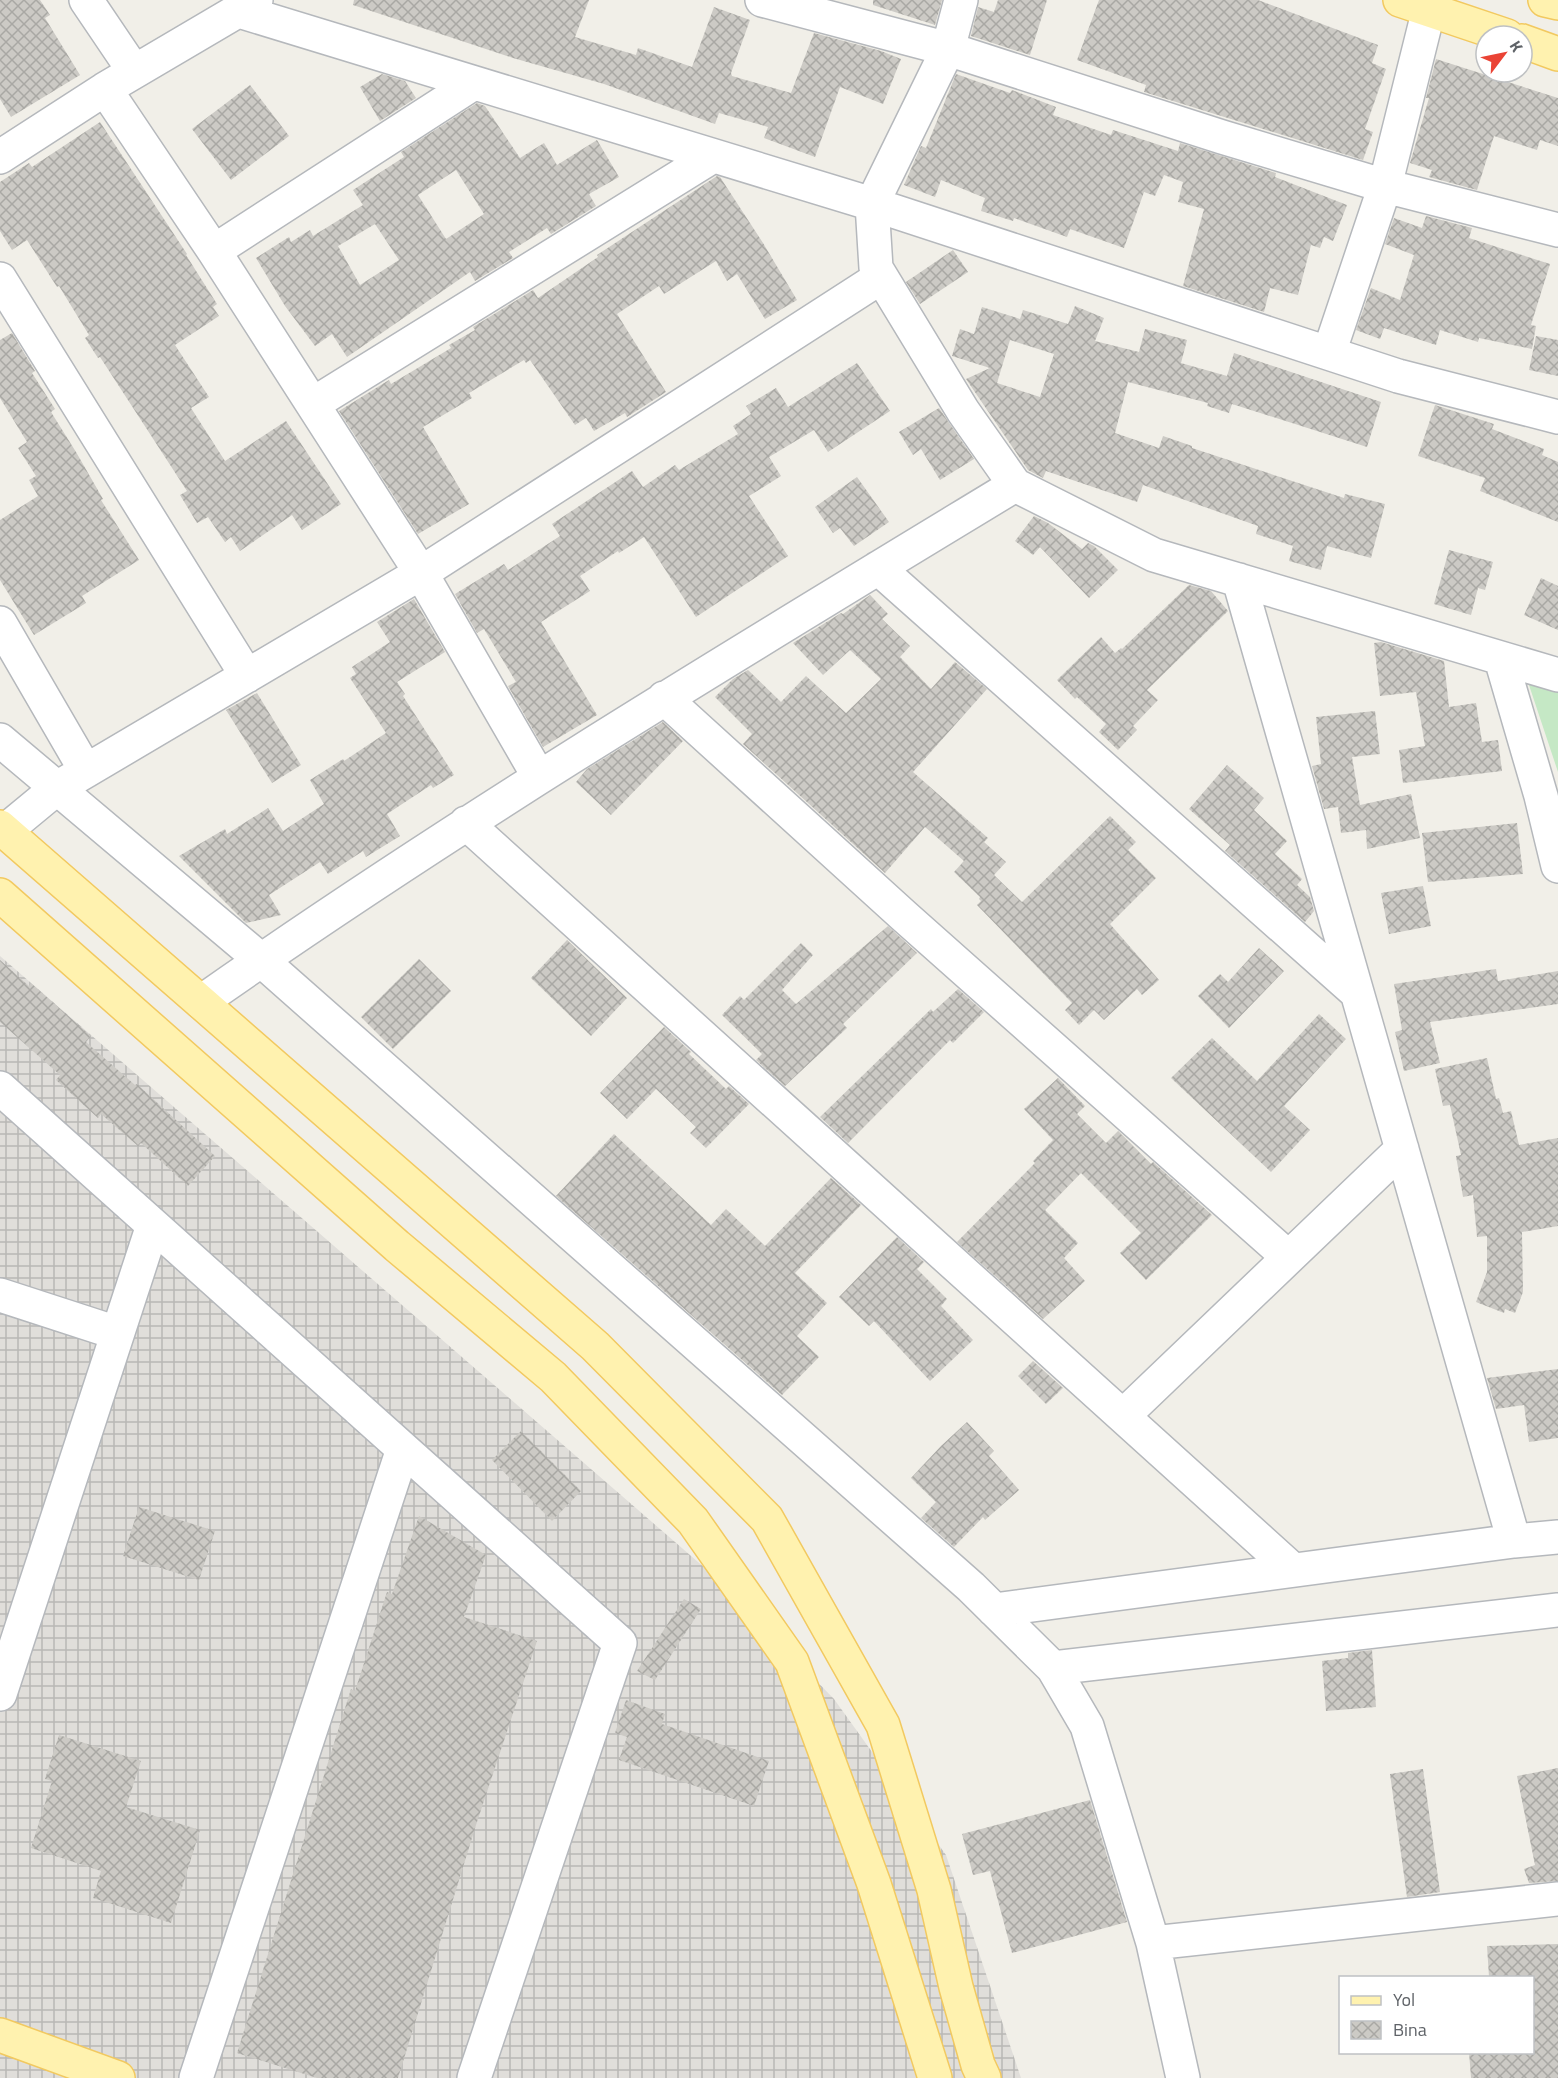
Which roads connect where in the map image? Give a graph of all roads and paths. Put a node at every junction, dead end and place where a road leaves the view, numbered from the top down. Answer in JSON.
{"nodes":[{"id":1,"x":86,"y":0,"type":"edge"},
{"id":2,"x":762,"y":0,"type":"edge"},
{"id":3,"x":961,"y":0,"type":"edge"},
{"id":4,"x":1545,"y":0,"type":"edge"},
{"id":5,"x":1558,"y":3,"type":"edge"},
{"id":6,"x":1414,"y":4,"type":"edge"},
{"id":7,"x":247,"y":5,"type":"edge"},
{"id":8,"x":1474,"y":25,"type":"edge"},
{"id":9,"x":1534,"y":45,"type":"edge"},
{"id":10,"x":948,"y":49,"type":"junction"},
{"id":11,"x":1558,"y":54,"type":"edge"},
{"id":12,"x":134,"y":71,"type":"junction"},
{"id":13,"x":474,"y":82,"type":"junction"},
{"id":14,"x":105,"y":88,"type":"junction"},
{"id":15,"x":713,"y":156,"type":"junction"},
{"id":16,"x":0,"y":157,"type":"edge"},
{"id":17,"x":1385,"y":186,"type":"junction"},
{"id":18,"x":872,"y":204,"type":"junction"},
{"id":19,"x":1558,"y":230,"type":"edge"},
{"id":20,"x":214,"y":251,"type":"junction"},
{"id":21,"x":881,"y":277,"type":"junction"},
{"id":22,"x":0,"y":279,"type":"edge"},
{"id":23,"x":1329,"y":353,"type":"junction"},
{"id":24,"x":313,"y":404,"type":"junction"},
{"id":25,"x":1558,"y":417,"type":"edge"},
{"id":26,"x":1016,"y":485,"type":"junction"},
{"id":27,"x":878,"y":568,"type":"junction"},
{"id":28,"x":421,"y":573,"type":"junction"},
{"id":29,"x":1239,"y":580,"type":"junction"},
{"id":30,"x":0,"y":623,"type":"edge"},
{"id":31,"x":1501,"y":659,"type":"junction"},
{"id":32,"x":1558,"y":675,"type":"edge"},
{"id":33,"x":247,"y":676,"type":"junction"},
{"id":34,"x":664,"y":698,"type":"junction"},
{"id":35,"x":0,"y":740,"type":"edge"},
{"id":36,"x":86,"y":771,"type":"junction"},
{"id":37,"x":539,"y":777,"type":"junction"},
{"id":38,"x":57,"y":788,"type":"junction"},
{"id":39,"x":466,"y":823,"type":"junction"},
{"id":40,"x":2,"y":829,"type":"edge"},
{"id":41,"x":1558,"y":866,"type":"edge"},
{"id":42,"x":0,"y":895,"type":"edge"},
{"id":43,"x":261,"y":960,"type":"junction"},
{"id":44,"x":1357,"y":993,"type":"junction"},
{"id":45,"x":201,"y":1002,"type":"junction"},
{"id":46,"x":0,"y":1088,"type":"edge"},
{"id":47,"x":1402,"y":1149,"type":"junction"},
{"id":48,"x":153,"y":1225,"type":"junction"},
{"id":49,"x":1288,"y":1257,"type":"junction"},
{"id":50,"x":0,"y":1295,"type":"edge"},
{"id":51,"x":117,"y":1333,"type":"junction"},
{"id":52,"x":1123,"y":1416,"type":"junction"},
{"id":53,"x":403,"y":1449,"type":"junction"},
{"id":54,"x":1558,"y":1537,"type":"edge"},
{"id":55,"x":1514,"y":1541,"type":"junction"},
{"id":56,"x":1293,"y":1570,"type":"junction"},
{"id":57,"x":994,"y":1610,"type":"junction"},
{"id":58,"x":1558,"y":1610,"type":"edge"},
{"id":59,"x":1053,"y":1668,"type":"junction"},
{"id":60,"x":0,"y":1694,"type":"edge"},
{"id":61,"x":1558,"y":1899,"type":"edge"},
{"id":62,"x":1153,"y":1943,"type":"junction"},
{"id":63,"x":0,"y":2035,"type":"edge"},
{"id":64,"x":118,"y":2078,"type":"edge"},
{"id":65,"x":196,"y":2078,"type":"edge"},
{"id":66,"x":474,"y":2078,"type":"edge"},
{"id":67,"x":935,"y":2078,"type":"edge"},
{"id":68,"x":984,"y":2078,"type":"edge"},
{"id":69,"x":1183,"y":2078,"type":"edge"}],
"edges":[{"from":1,"to":12,"type":"street"},
{"from":2,"to":10,"type":"street"},
{"from":3,"to":10,"type":"street"},
{"from":4,"to":5,"type":"main road"},
{"from":6,"to":8,"type":"main road"},
{"from":6,"to":17,"type":"street"},
{"from":7,"to":12,"type":"street"},
{"from":7,"to":13,"type":"street"},
{"from":9,"to":11,"type":"main road"},
{"from":10,"to":17,"type":"street"},
{"from":10,"to":18,"type":"street"},
{"from":12,"to":14,"type":"street"},
{"from":13,"to":15,"type":"street"},
{"from":13,"to":20,"type":"street"},
{"from":14,"to":16,"type":"street"},
{"from":14,"to":20,"type":"street"},
{"from":15,"to":18,"type":"street"},
{"from":15,"to":24,"type":"street"},
{"from":17,"to":19,"type":"street"},
{"from":17,"to":23,"type":"street"},
{"from":18,"to":21,"type":"street"},
{"from":18,"to":23,"type":"street"},
{"from":20,"to":24,"type":"street"},
{"from":21,"to":26,"type":"street"},
{"from":21,"to":28,"type":"street"},
{"from":22,"to":33,"type":"street"},
{"from":23,"to":25,"type":"street"},
{"from":24,"to":28,"type":"street"},
{"from":26,"to":27,"type":"street"},
{"from":26,"to":29,"type":"street"},
{"from":27,"to":34,"type":"street"},
{"from":27,"to":44,"type":"street"},
{"from":28,"to":33,"type":"street"},
{"from":28,"to":37,"type":"street"},
{"from":29,"to":31,"type":"street"},
{"from":29,"to":44,"type":"street"},
{"from":30,"to":36,"type":"street"},
{"from":31,"to":32,"type":"street"},
{"from":31,"to":41,"type":"street"},
{"from":33,"to":36,"type":"street"},
{"from":34,"to":37,"type":"street"},
{"from":34,"to":49,"type":"street"},
{"from":35,"to":38,"type":"street"},
{"from":36,"to":38,"type":"street"},
{"from":37,"to":39,"type":"street"},
{"from":38,"to":40,"type":"street"},
{"from":38,"to":43,"type":"street"},
{"from":39,"to":43,"type":"street"},
{"from":39,"to":52,"type":"street"},
{"from":40,"to":45,"type":"main road"},
{"from":42,"to":67,"type":"main road"},
{"from":43,"to":45,"type":"street"},
{"from":43,"to":57,"type":"street"},
{"from":44,"to":47,"type":"street"},
{"from":45,"to":68,"type":"main road"},
{"from":46,"to":48,"type":"street"},
{"from":47,"to":49,"type":"street"},
{"from":47,"to":55,"type":"street"},
{"from":48,"to":51,"type":"street"},
{"from":48,"to":53,"type":"street"},
{"from":49,"to":52,"type":"street"},
{"from":50,"to":51,"type":"street"},
{"from":51,"to":60,"type":"street"},
{"from":52,"to":56,"type":"street"},
{"from":53,"to":65,"type":"street"},
{"from":53,"to":66,"type":"street"},
{"from":54,"to":55,"type":"street"},
{"from":55,"to":56,"type":"street"},
{"from":56,"to":57,"type":"street"},
{"from":57,"to":59,"type":"street"},
{"from":58,"to":59,"type":"street"},
{"from":59,"to":62,"type":"street"},
{"from":61,"to":62,"type":"street"},
{"from":62,"to":69,"type":"street"},
{"from":63,"to":64,"type":"main road"}]}
